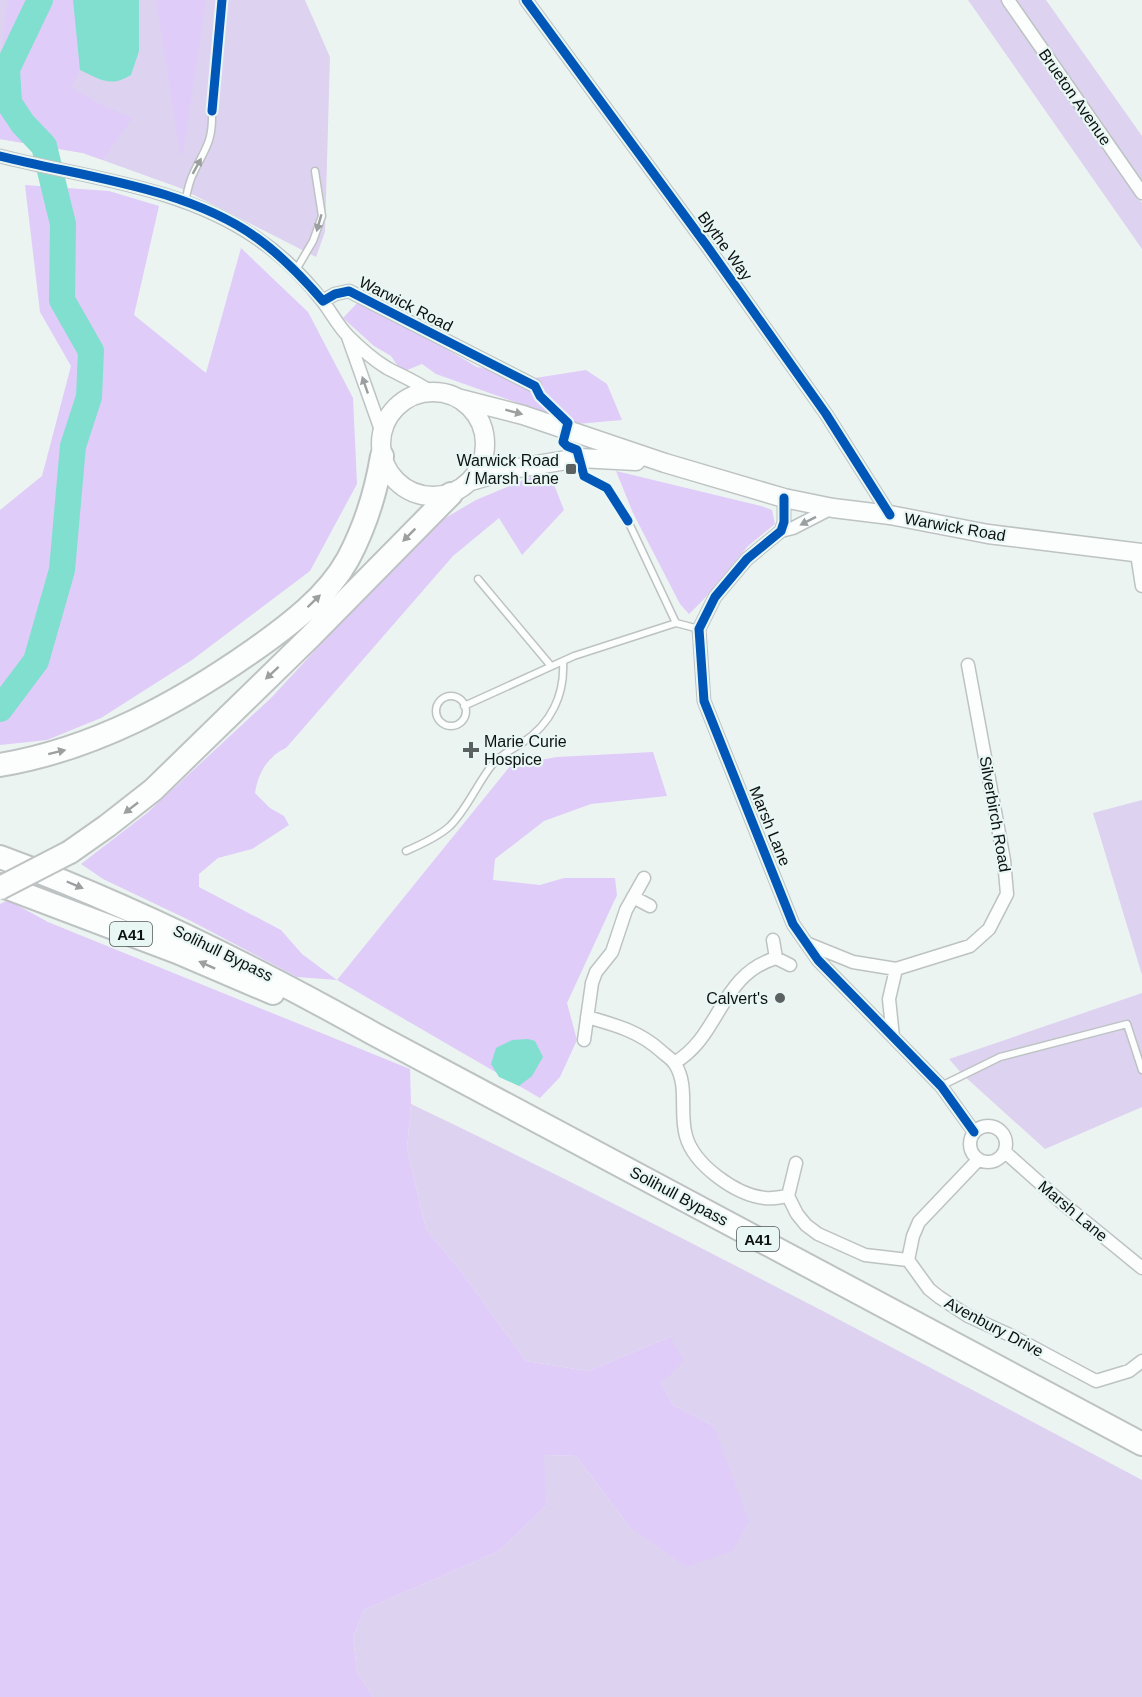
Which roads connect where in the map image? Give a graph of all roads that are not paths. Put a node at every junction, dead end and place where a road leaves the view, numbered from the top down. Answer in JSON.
{"nodes":[{"id":1,"x":526,"y":0,"type":"edge"},
{"id":2,"x":1008,"y":0,"type":"edge"},
{"id":3,"x":212,"y":111,"type":"dead end"},
{"id":4,"x":0,"y":156,"type":"edge"},
{"id":5,"x":315,"y":171,"type":"dead end"},
{"id":6,"x":1142,"y":193,"type":"edge"},
{"id":7,"x":185,"y":202,"type":"junction"},
{"id":8,"x":296,"y":270,"type":"junction"},
{"id":9,"x":323,"y":301,"type":"junction"},
{"id":10,"x":348,"y":336,"type":"junction"},
{"id":11,"x":535,"y":386,"type":"dead end"},
{"id":12,"x":431,"y":392,"type":"junction"},
{"id":13,"x":457,"y":398,"type":"junction"},
{"id":14,"x":382,"y":434,"type":"junction"},
{"id":15,"x":382,"y":456,"type":"junction"},
{"id":16,"x":665,"y":463,"type":"junction"},
{"id":17,"x":471,"y":481,"type":"junction"},
{"id":18,"x":451,"y":494,"type":"junction"},
{"id":19,"x":784,"y":498,"type":"junction"},
{"id":20,"x":833,"y":508,"type":"junction"},
{"id":21,"x":890,"y":515,"type":"junction"},
{"id":22,"x":627,"y":521,"type":"dead end"},
{"id":23,"x":781,"y":531,"type":"junction"},
{"id":24,"x":1140,"y":554,"type":"edge"},
{"id":25,"x":478,"y":579,"type":"dead end"},
{"id":26,"x":1142,"y":586,"type":"edge"},
{"id":27,"x":676,"y":623,"type":"junction"},
{"id":28,"x":699,"y":629,"type":"junction"},
{"id":29,"x":563,"y":661,"type":"junction"},
{"id":30,"x":968,"y":665,"type":"dead end"},
{"id":31,"x":551,"y":666,"type":"junction"},
{"id":32,"x":464,"y":705,"type":"junction"},
{"id":33,"x":0,"y":765,"type":"edge"},
{"id":34,"x":406,"y":850,"type":"dead end"},
{"id":35,"x":0,"y":857,"type":"edge"},
{"id":36,"x":644,"y":878,"type":"dead end"},
{"id":37,"x":0,"y":886,"type":"edge"},
{"id":38,"x":633,"y":897,"type":"junction"},
{"id":39,"x":650,"y":906,"type":"dead end"},
{"id":40,"x":773,"y":940,"type":"dead end"},
{"id":41,"x":805,"y":942,"type":"junction"},
{"id":42,"x":776,"y":958,"type":"junction"},
{"id":43,"x":789,"y":965,"type":"dead end"},
{"id":44,"x":897,"y":969,"type":"junction"},
{"id":45,"x":587,"y":1017,"type":"junction"},
{"id":46,"x":374,"y":1034,"type":"junction"},
{"id":47,"x":893,"y":1037,"type":"junction"},
{"id":48,"x":584,"y":1040,"type":"dead end"},
{"id":49,"x":675,"y":1064,"type":"junction"},
{"id":50,"x":1142,"y":1071,"type":"edge"},
{"id":51,"x":941,"y":1086,"type":"junction"},
{"id":52,"x":974,"y":1132,"type":"junction"},
{"id":53,"x":1005,"y":1152,"type":"junction"},
{"id":54,"x":978,"y":1160,"type":"junction"},
{"id":55,"x":796,"y":1163,"type":"dead end"},
{"id":56,"x":788,"y":1196,"type":"junction"},
{"id":57,"x":908,"y":1260,"type":"junction"},
{"id":58,"x":1142,"y":1268,"type":"edge"},
{"id":59,"x":1142,"y":1361,"type":"edge"},
{"id":60,"x":1142,"y":1444,"type":"edge"}],
"edges":[{"from":1,"to":21,"type":"street","name":"Blythe Way"},
{"from":2,"to":6,"type":"street","name":"Brueton Avenue"},
{"from":7,"to":3,"type":"lane","one_way":true},
{"from":4,"to":7,"type":"street"},
{"from":5,"to":8,"type":"lane","one_way":true},
{"from":7,"to":8,"type":"street"},
{"from":8,"to":9,"type":"street"},
{"from":9,"to":10,"type":"street"},
{"from":9,"to":11,"type":"street","name":"Warwick Road"},
{"from":10,"to":12,"type":"street"},
{"from":14,"to":10,"type":"street","one_way":true},
{"from":12,"to":13,"type":"main road"},
{"from":12,"to":14,"type":"main road"},
{"from":13,"to":16,"type":"main road","name":"Warwick Road","one_way":true},
{"from":13,"to":17,"type":"main road"},
{"from":14,"to":15,"type":"main road"},
{"from":15,"to":18,"type":"main road"},
{"from":33,"to":15,"type":"highway","one_way":true},
{"from":16,"to":17,"type":"main road","name":"Warwick Road"},
{"from":16,"to":19,"type":"main road","name":"Warwick Road"},
{"from":17,"to":18,"type":"main road"},
{"from":18,"to":37,"type":"highway","one_way":true,"bridge":true},
{"from":19,"to":20,"type":"main road","name":"Warwick Road"},
{"from":19,"to":23,"type":"street"},
{"from":20,"to":21,"type":"main road","name":"Warwick Road"},
{"from":20,"to":23,"type":"street","one_way":true},
{"from":21,"to":24,"type":"main road","name":"Warwick Road"},
{"from":22,"to":27,"type":"lane"},
{"from":23,"to":28,"type":"street"},
{"from":24,"to":26,"type":"street"},
{"from":25,"to":31,"type":"lane"},
{"from":27,"to":28,"type":"lane"},
{"from":27,"to":29,"type":"lane"},
{"from":28,"to":41,"type":"street","name":"Marsh Lane"},
{"from":29,"to":31,"type":"lane"},
{"from":29,"to":34,"type":"lane"},
{"from":30,"to":44,"type":"street","name":"Silverbirch Road"},
{"from":31,"to":32,"type":"lane"},
{"from":32,"to":32,"type":"lane"},
{"from":35,"to":46,"type":"highway","name":"Solihull Bypass","number":"A41","one_way":true},
{"from":36,"to":38,"type":"street"},
{"from":46,"to":37,"type":"highway","name":"Solihull Bypass","number":"A41","one_way":true},
{"from":38,"to":39,"type":"street"},
{"from":38,"to":45,"type":"street"},
{"from":40,"to":42,"type":"street"},
{"from":41,"to":44,"type":"street","name":"Silverbirch Road"},
{"from":41,"to":47,"type":"street","name":"Marsh Lane"},
{"from":42,"to":43,"type":"street"},
{"from":42,"to":49,"type":"street"},
{"from":44,"to":47,"type":"street"},
{"from":45,"to":48,"type":"street"},
{"from":45,"to":49,"type":"street"},
{"from":46,"to":60,"type":"highway","name":"Solihull Bypass","number":"A41"},
{"from":47,"to":51,"type":"street","name":"Marsh Lane"},
{"from":49,"to":56,"type":"street"},
{"from":50,"to":51,"type":"lane"},
{"from":51,"to":52,"type":"street","name":"Marsh Lane"},
{"from":52,"to":53,"type":"street"},
{"from":52,"to":54,"type":"street"},
{"from":53,"to":54,"type":"street"},
{"from":53,"to":58,"type":"street","name":"Marsh Lane"},
{"from":54,"to":57,"type":"street"},
{"from":55,"to":56,"type":"street"},
{"from":56,"to":57,"type":"street"},
{"from":57,"to":59,"type":"street","name":"Avenbury Drive"}]}
